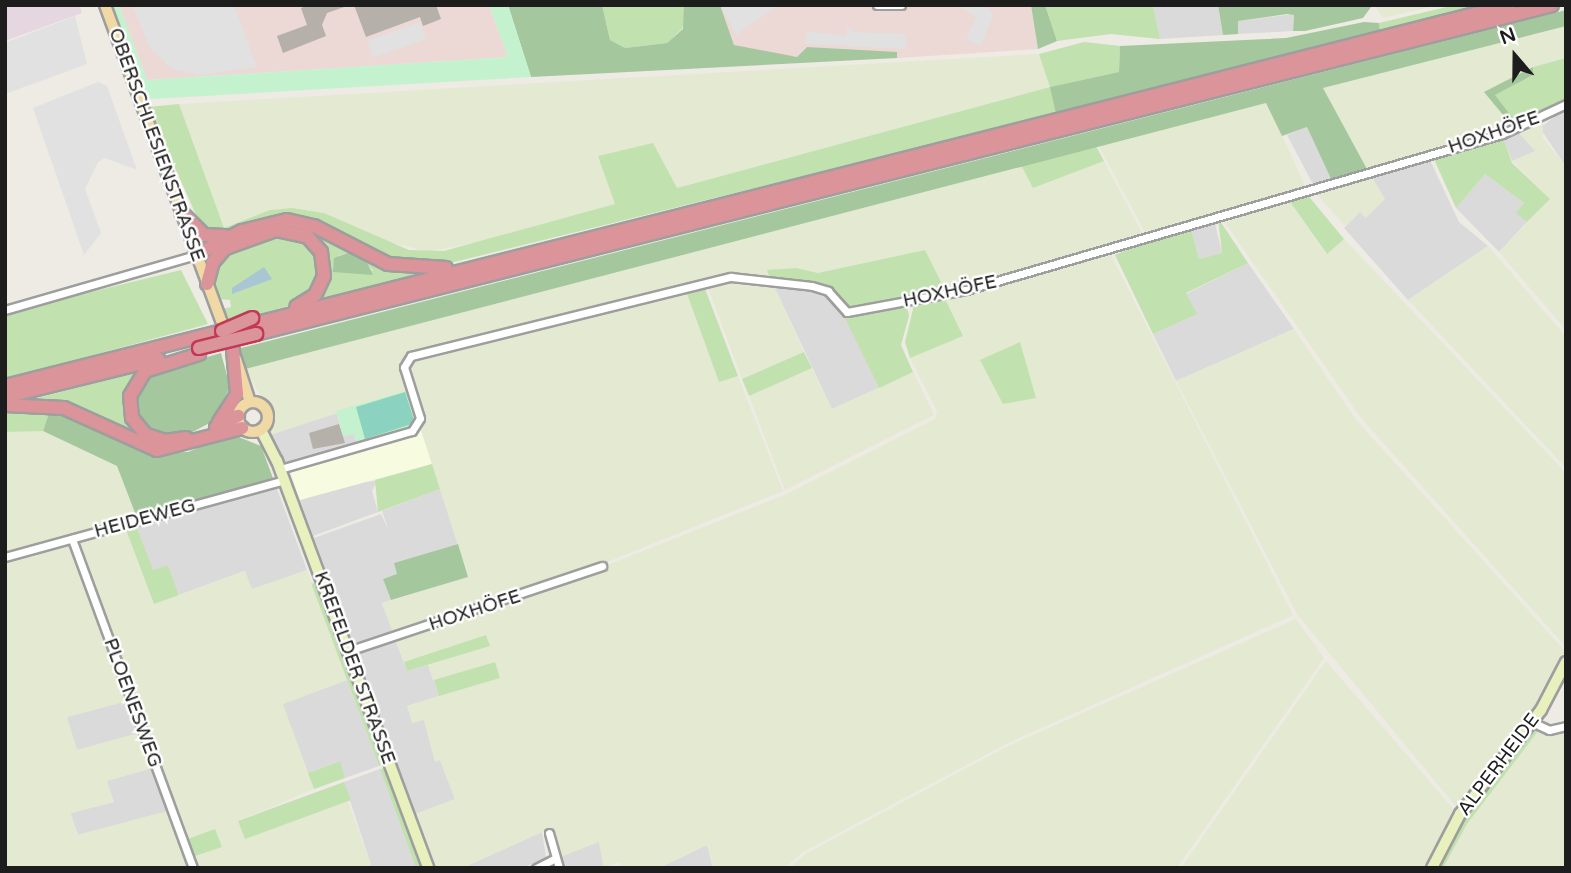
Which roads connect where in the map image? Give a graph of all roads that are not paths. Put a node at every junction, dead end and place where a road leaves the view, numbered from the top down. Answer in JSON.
{"nodes":[{"id":1,"x":105,"y":5,"type":"edge"},
{"id":2,"x":877,"y":5,"type":"edge"},
{"id":3,"x":901,"y":5,"type":"edge"},
{"id":4,"x":1510,"y":5,"type":"edge"},
{"id":5,"x":1552,"y":5,"type":"edge"},
{"id":6,"x":1566,"y":104,"type":"edge"},
{"id":7,"x":181,"y":212,"type":"junction"},
{"id":8,"x":242,"y":231,"type":"junction"},
{"id":9,"x":225,"y":248,"type":"junction"},
{"id":10,"x":196,"y":255,"type":"junction"},
{"id":11,"x":495,"y":262,"type":"junction"},
{"id":12,"x":207,"y":284,"type":"junction"},
{"id":13,"x":5,"y":310,"type":"edge"},
{"id":14,"x":254,"y":329,"type":"junction"},
{"id":15,"x":198,"y":347,"type":"junction"},
{"id":16,"x":233,"y":350,"type":"junction"},
{"id":17,"x":5,"y":386,"type":"edge"},
{"id":18,"x":5,"y":397,"type":"edge"},
{"id":19,"x":250,"y":402,"type":"junction"},
{"id":20,"x":5,"y":405,"type":"edge"},
{"id":21,"x":240,"y":422,"type":"junction"},
{"id":22,"x":261,"y":430,"type":"junction"},
{"id":23,"x":197,"y":434,"type":"junction"},
{"id":24,"x":280,"y":469,"type":"junction"},
{"id":25,"x":285,"y":480,"type":"junction"},
{"id":26,"x":72,"y":539,"type":"junction"},
{"id":27,"x":5,"y":557,"type":"edge"},
{"id":28,"x":602,"y":566,"type":"dead end"},
{"id":29,"x":348,"y":651,"type":"junction"},
{"id":30,"x":1566,"y":662,"type":"edge"},
{"id":31,"x":1532,"y":722,"type":"junction"},
{"id":32,"x":1566,"y":726,"type":"edge"},
{"id":33,"x":549,"y":833,"type":"dead end"},
{"id":34,"x":556,"y":858,"type":"junction"},
{"id":35,"x":193,"y":868,"type":"edge"},
{"id":36,"x":428,"y":868,"type":"edge"},
{"id":37,"x":536,"y":868,"type":"edge"},
{"id":38,"x":559,"y":868,"type":"edge"},
{"id":39,"x":1432,"y":868,"type":"edge"}],
"edges":[{"from":1,"to":7,"type":"main road","name":"OBERSCHLESIENSTRASSE"},
{"from":2,"to":3,"type":"street"},
{"from":4,"to":11,"type":"highway"},
{"from":5,"to":14,"type":"highway"},
{"from":6,"to":24,"type":"street","name":"HOXHÖFE"},
{"from":7,"to":8,"type":"highway"},
{"from":7,"to":10,"type":"main road","name":"OBERSCHLESIENSTRASSE"},
{"from":8,"to":10,"type":"highway"},
{"from":8,"to":11,"type":"highway"},
{"from":9,"to":10,"type":"highway"},
{"from":9,"to":12,"type":"highway"},
{"from":9,"to":14,"type":"highway"},
{"from":10,"to":12,"type":"main road","name":"OBERSCHLESIENSTRASSE"},
{"from":10,"to":13,"type":"street"},
{"from":11,"to":14,"type":"highway"},
{"from":12,"to":16,"type":"main road"},
{"from":14,"to":15,"type":"highway","bridge":true},
{"from":14,"to":15,"type":"highway","bridge":true},
{"from":15,"to":17,"type":"highway"},
{"from":15,"to":18,"type":"highway"},
{"from":15,"to":23,"type":"highway"},
{"from":16,"to":19,"type":"main road"},
{"from":16,"to":23,"type":"highway"},
{"from":19,"to":21,"type":"main road"},
{"from":19,"to":22,"type":"main road"},
{"from":20,"to":21,"type":"highway"},
{"from":21,"to":22,"type":"main road"},
{"from":21,"to":23,"type":"highway"},
{"from":22,"to":24,"type":"main road","name":"KREFELDER STRASSE"},
{"from":24,"to":25,"type":"main road","name":"KREFELDER STRASSE"},
{"from":25,"to":26,"type":"street","name":"HEIDEWEG"},
{"from":25,"to":29,"type":"main road","name":"KREFELDER STRASSE"},
{"from":26,"to":27,"type":"street","name":"HEIDEWEG"},
{"from":26,"to":35,"type":"street","name":"PLOENESWEG"},
{"from":28,"to":29,"type":"street","name":"HOXHÖFE"},
{"from":29,"to":36,"type":"main road","name":"KREFELDER STRASSE"},
{"from":30,"to":31,"type":"main road","name":"ALPERHEIDE"},
{"from":31,"to":32,"type":"street"},
{"from":31,"to":39,"type":"main road","name":"ALPERHEIDE"},
{"from":33,"to":34,"type":"street"},
{"from":34,"to":37,"type":"street"},
{"from":34,"to":38,"type":"street"}]}
